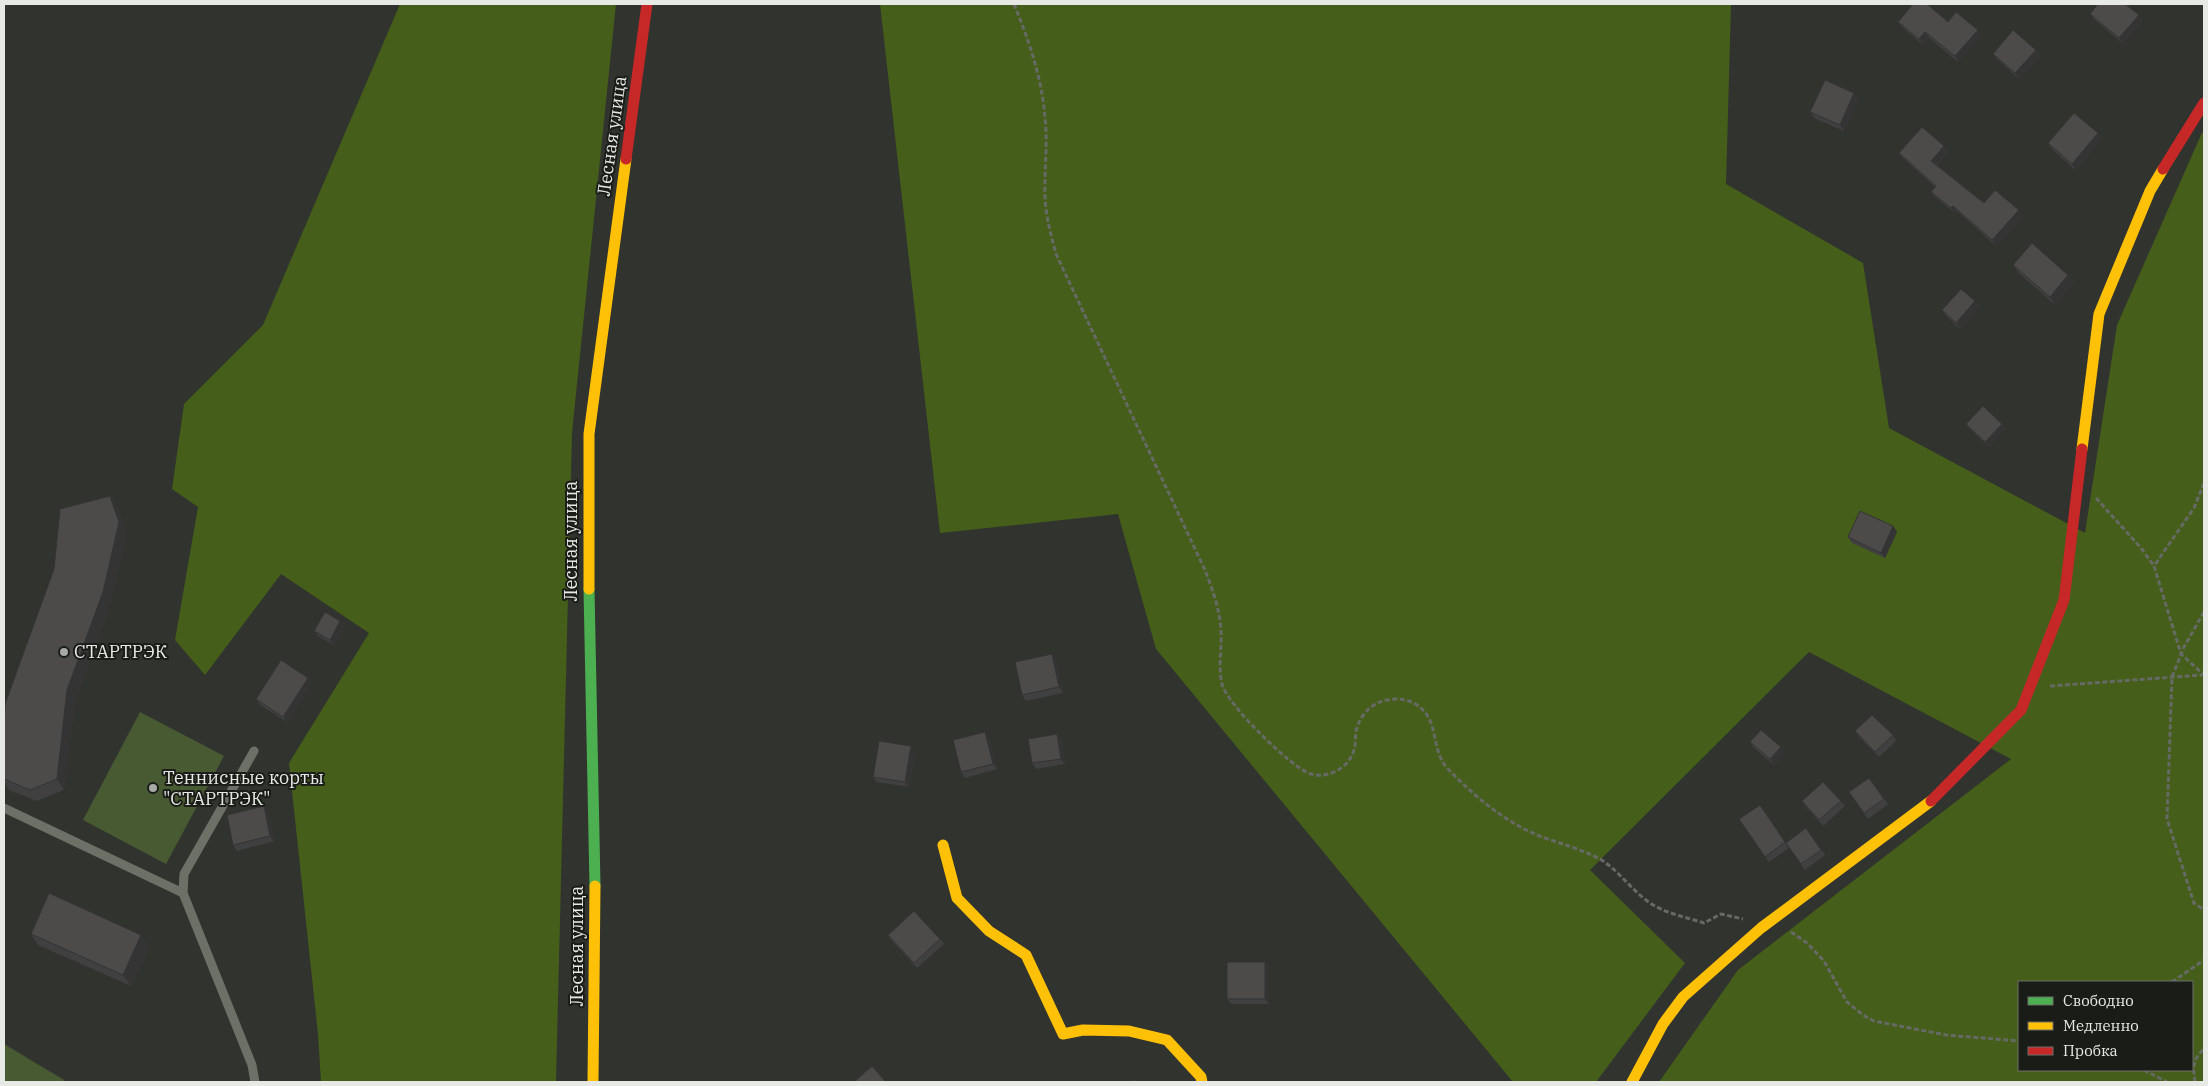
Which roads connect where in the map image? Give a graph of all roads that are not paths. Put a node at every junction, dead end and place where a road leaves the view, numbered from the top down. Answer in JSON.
{"nodes":[{"id":1,"x":647,"y":4,"type":"edge"},
{"id":2,"x":2204,"y":103,"type":"edge"},
{"id":3,"x":254,"y":751,"type":"dead end"},
{"id":4,"x":4,"y":808,"type":"edge"},
{"id":5,"x":943,"y":845,"type":"dead end"},
{"id":6,"x":184,"y":893,"type":"junction"},
{"id":7,"x":256,"y":1082,"type":"edge"},
{"id":8,"x":593,"y":1082,"type":"edge"},
{"id":9,"x":1202,"y":1082,"type":"edge"},
{"id":10,"x":1632,"y":1082,"type":"edge"}],
"edges":[{"from":1,"to":8,"type":"street","name":"Лесная улица"},
{"from":2,"to":10,"type":"street"},
{"from":3,"to":6,"type":"lane"},
{"from":4,"to":6,"type":"lane"},
{"from":5,"to":9,"type":"street"},
{"from":6,"to":7,"type":"lane"}]}
